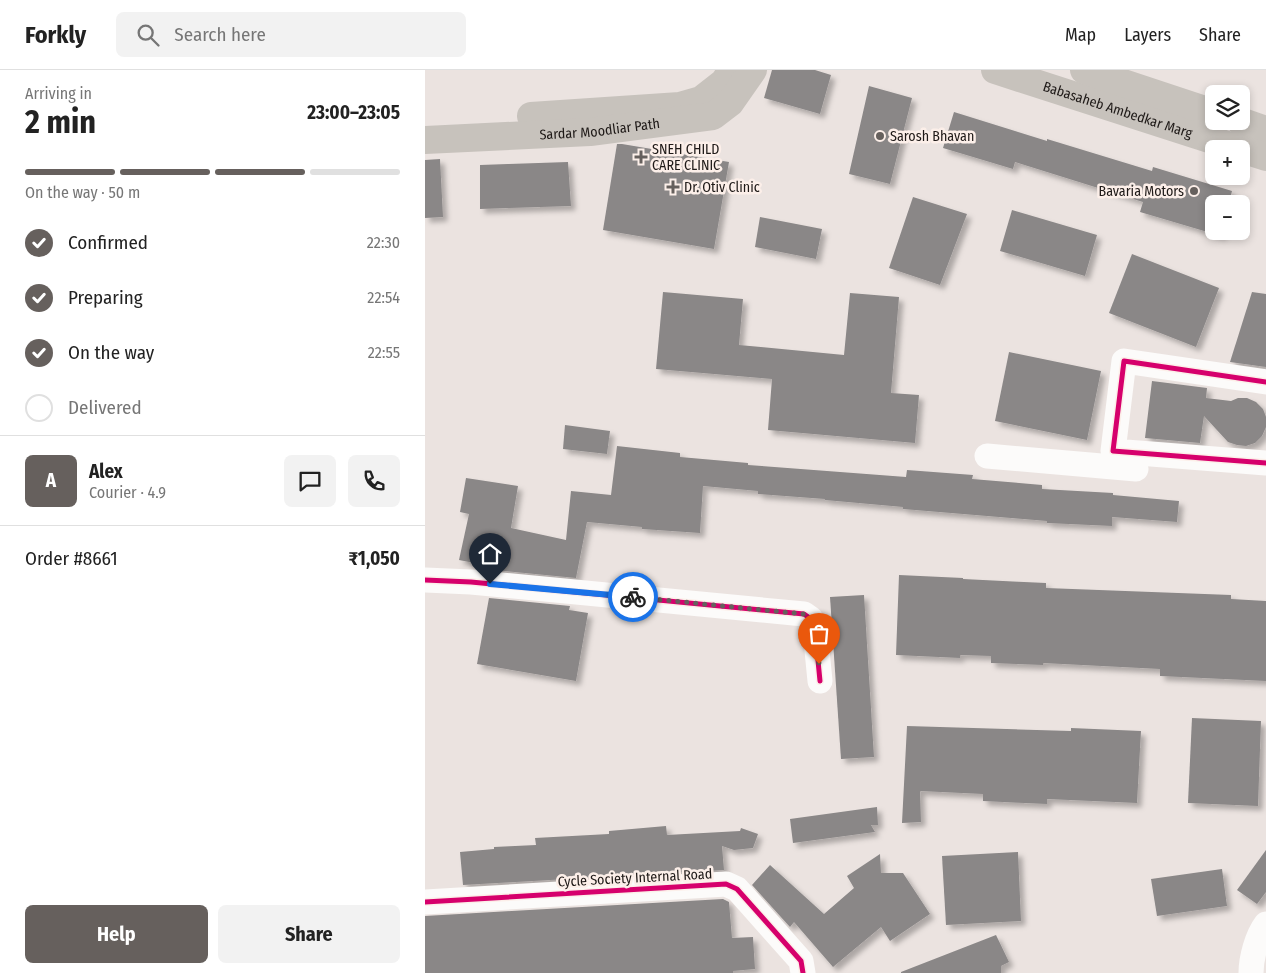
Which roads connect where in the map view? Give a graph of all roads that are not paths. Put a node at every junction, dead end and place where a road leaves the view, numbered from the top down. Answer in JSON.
{"nodes":[{"id":1,"x":732,"y":70,"type":"edge"},
{"id":2,"x":753,"y":70,"type":"edge"},
{"id":3,"x":995,"y":70,"type":"edge"},
{"id":4,"x":1083,"y":70,"type":"edge"},
{"id":5,"x":1205,"y":109,"type":"edge"},
{"id":6,"x":425,"y":123,"type":"edge"},
{"id":7,"x":1250,"y":124,"type":"edge"},
{"id":8,"x":1266,"y":130,"type":"edge"},
{"id":9,"x":425,"y":140,"type":"edge"},
{"id":10,"x":1213,"y":140,"type":"edge"},
{"id":11,"x":1250,"y":152,"type":"edge"},
{"id":12,"x":1266,"y":157,"type":"edge"},
{"id":13,"x":1266,"y":382,"type":"edge"},
{"id":14,"x":987,"y":456,"type":"dead end"},
{"id":15,"x":1266,"y":463,"type":"edge"},
{"id":16,"x":1266,"y":480,"type":"edge"},
{"id":17,"x":425,"y":580,"type":"edge"},
{"id":18,"x":820,"y":681,"type":"dead end"},
{"id":19,"x":425,"y":902,"type":"edge"},
{"id":20,"x":1266,"y":924,"type":"edge"},
{"id":21,"x":803,"y":973,"type":"edge"},
{"id":22,"x":1251,"y":973,"type":"edge"}],
"edges":[{"from":1,"to":6,"type":"main road","name":"Sardar Moodliar Path"},
{"from":2,"to":9,"type":"main road","name":"Sardar Moodliar Path"},
{"from":3,"to":10,"type":"main road","name":"Babasaheb Ambedkar Marg"},
{"from":4,"to":5,"type":"main road","name":"Babasaheb Ambedkar Marg"},
{"from":7,"to":8,"type":"main road"},
{"from":11,"to":12,"type":"main road","name":"Babasaheb Ambedkar Marg"},
{"from":13,"to":15,"type":"street"},
{"from":14,"to":16,"type":"street"},
{"from":17,"to":18,"type":"street"},
{"from":19,"to":21,"type":"street","name":"Cycle Society Internal Road"},
{"from":20,"to":22,"type":"street"}]}
